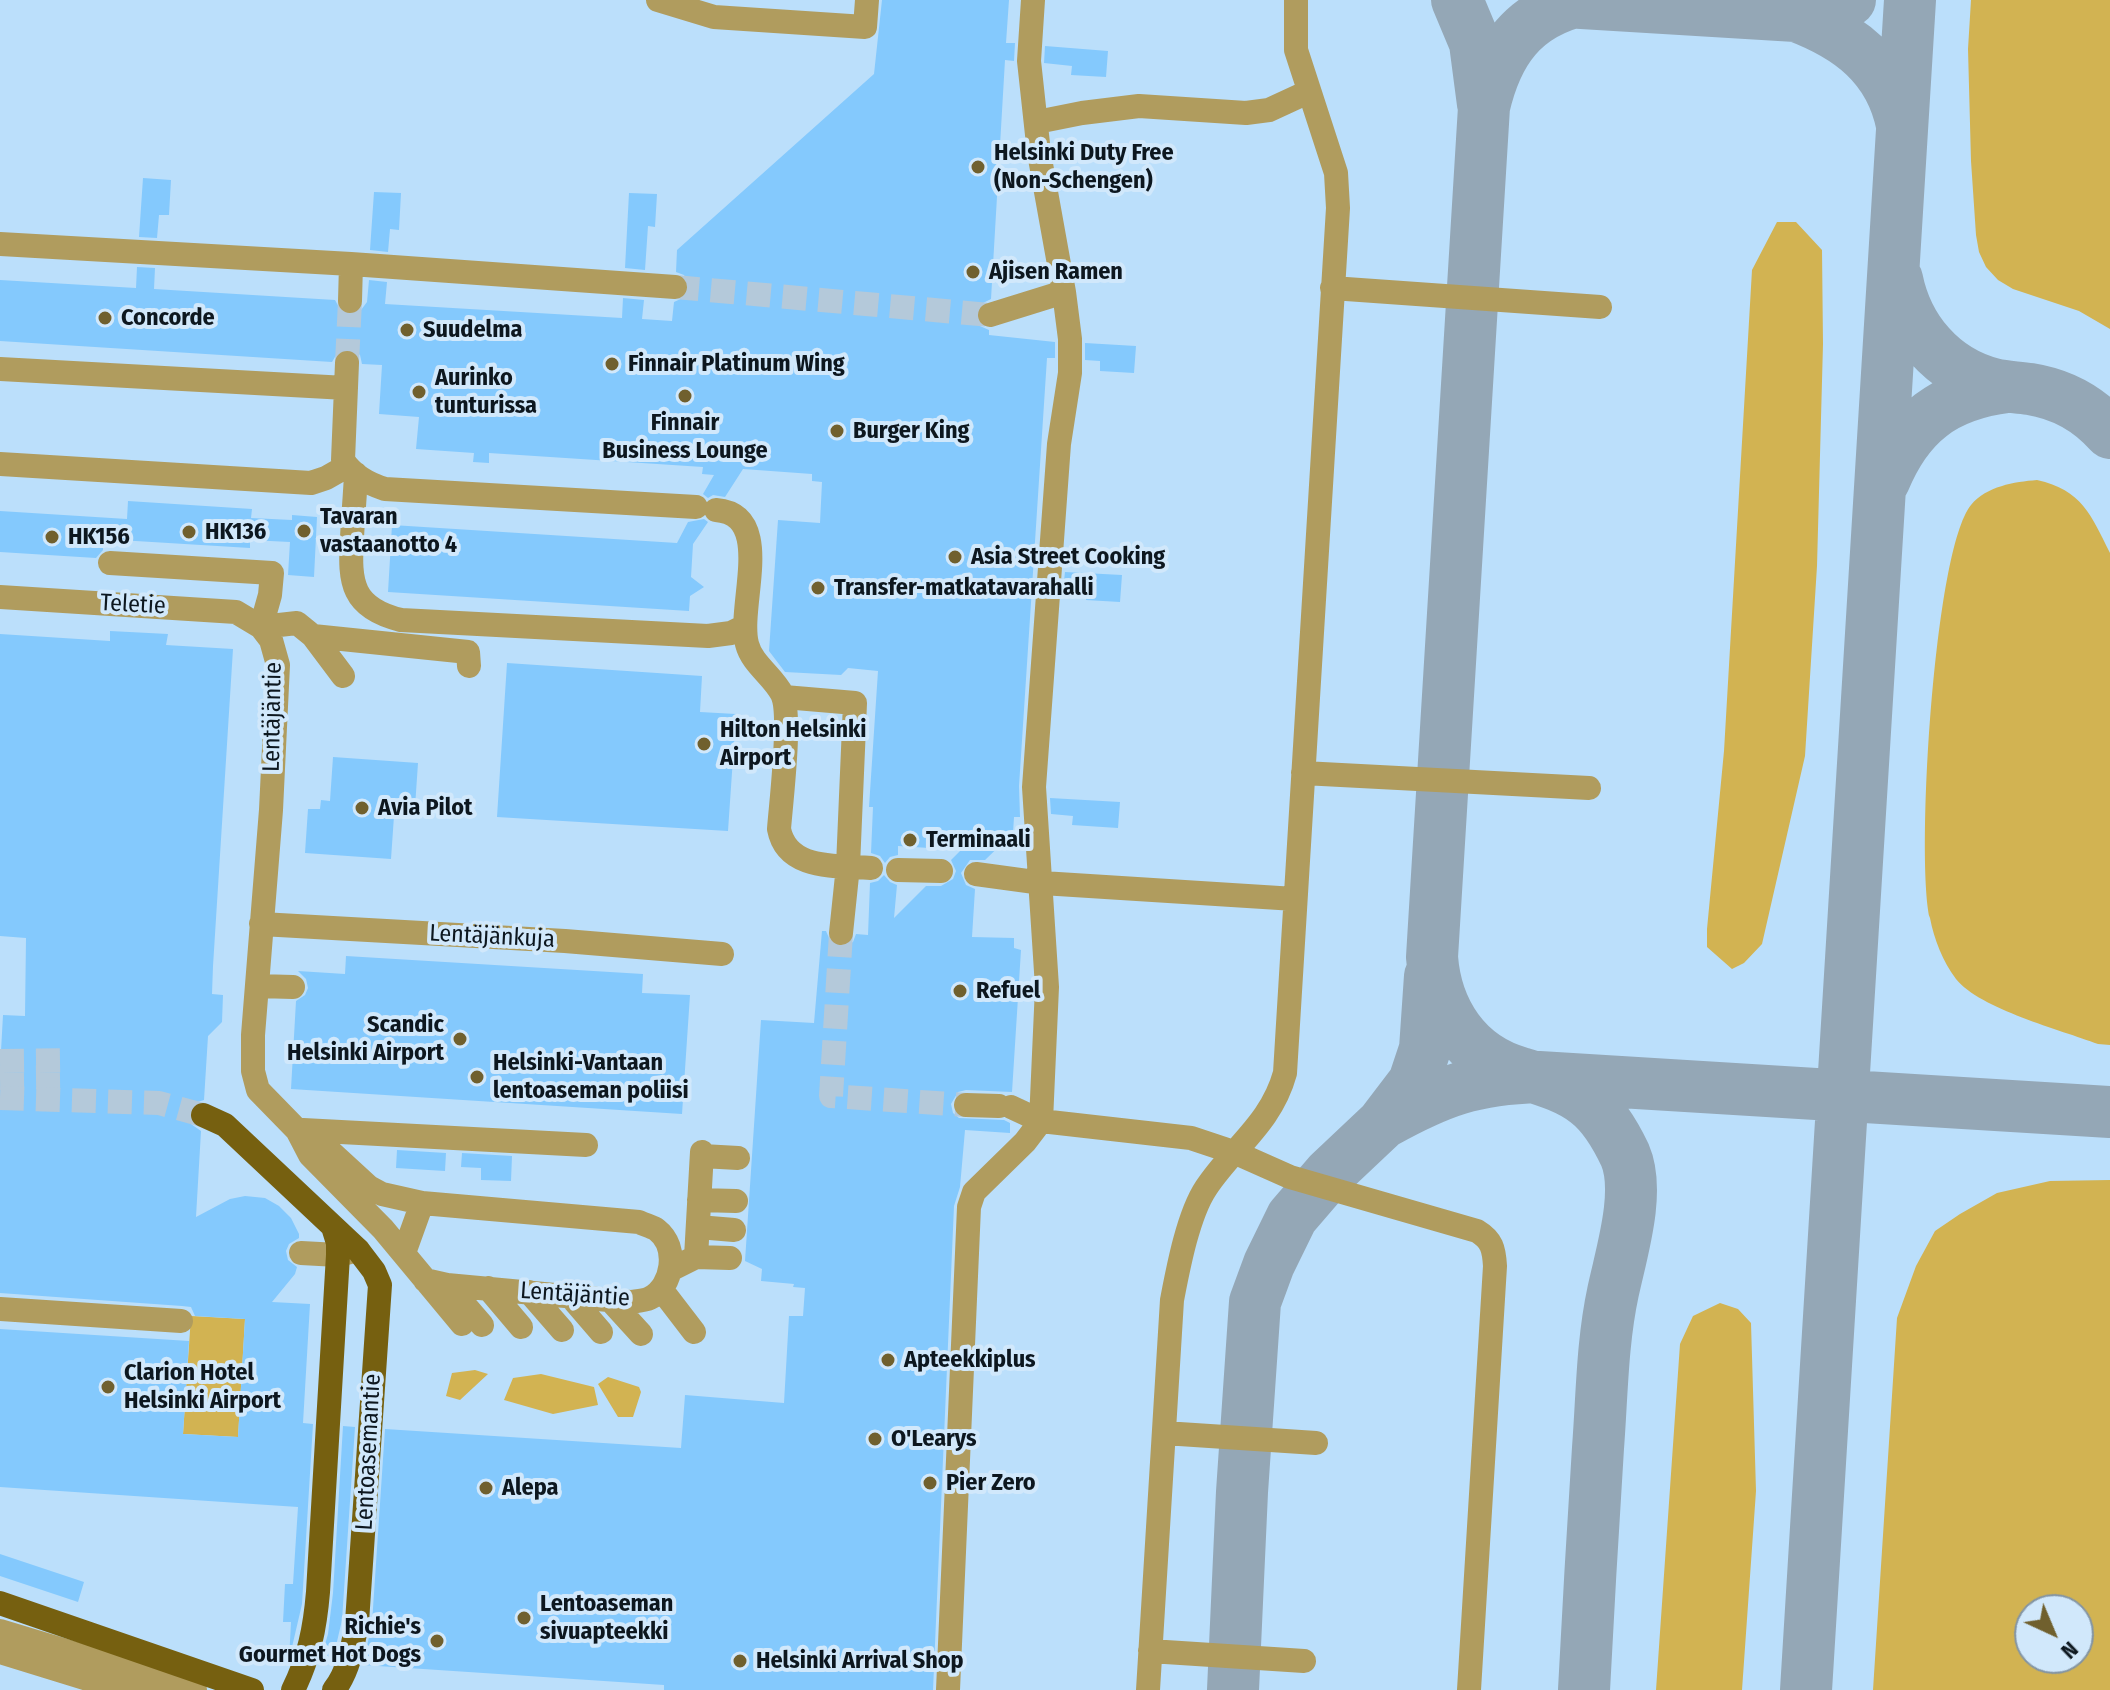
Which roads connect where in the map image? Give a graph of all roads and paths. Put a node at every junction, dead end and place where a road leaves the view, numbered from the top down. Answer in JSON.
{"nodes":[{"id":1,"x":658,"y":0,"type":"edge"},
{"id":2,"x":867,"y":0,"type":"edge"},
{"id":3,"x":1033,"y":0,"type":"edge"},
{"id":4,"x":1296,"y":0,"type":"edge"},
{"id":5,"x":1308,"y":92,"type":"junction"},
{"id":6,"x":1037,"y":122,"type":"junction"},
{"id":7,"x":0,"y":244,"type":"edge"},
{"id":8,"x":351,"y":264,"type":"junction"},
{"id":9,"x":675,"y":287,"type":"tunnel mouth"},
{"id":10,"x":1332,"y":288,"type":"junction"},
{"id":11,"x":1064,"y":292,"type":"junction"},
{"id":12,"x":350,"y":301,"type":"tunnel mouth"},
{"id":13,"x":1600,"y":307,"type":"dead end"},
{"id":14,"x":990,"y":315,"type":"tunnel mouth"},
{"id":15,"x":347,"y":363,"type":"tunnel mouth"},
{"id":16,"x":0,"y":369,"type":"edge"},
{"id":17,"x":346,"y":388,"type":"junction"},
{"id":18,"x":0,"y":464,"type":"edge"},
{"id":19,"x":352,"y":470,"type":"junction"},
{"id":20,"x":110,"y":563,"type":"dead end"},
{"id":21,"x":0,"y":597,"type":"edge"},
{"id":22,"x":745,"y":626,"type":"junction"},
{"id":23,"x":261,"y":627,"type":"junction"},
{"id":24,"x":313,"y":636,"type":"junction"},
{"id":25,"x":469,"y":666,"type":"dead end"},
{"id":26,"x":343,"y":676,"type":"dead end"},
{"id":27,"x":784,"y":697,"type":"junction"},
{"id":28,"x":1303,"y":773,"type":"junction"},
{"id":29,"x":1589,"y":788,"type":"dead end"},
{"id":30,"x":860,"y":867,"type":"junction"},
{"id":31,"x":898,"y":870,"type":"dead end"},
{"id":32,"x":941,"y":871,"type":"dead end"},
{"id":33,"x":976,"y":874,"type":"dead end"},
{"id":34,"x":1042,"y":883,"type":"junction"},
{"id":35,"x":1295,"y":899,"type":"junction"},
{"id":36,"x":261,"y":924,"type":"junction"},
{"id":37,"x":841,"y":933,"type":"tunnel mouth"},
{"id":38,"x":722,"y":954,"type":"dead end"},
{"id":39,"x":257,"y":986,"type":"junction"},
{"id":40,"x":293,"y":987,"type":"dead end"},
{"id":41,"x":966,"y":1105,"type":"tunnel mouth"},
{"id":42,"x":203,"y":1115,"type":"tunnel mouth"},
{"id":43,"x":1041,"y":1121,"type":"junction"},
{"id":44,"x":297,"y":1130,"type":"junction"},
{"id":45,"x":586,"y":1145,"type":"dead end"},
{"id":46,"x":1236,"y":1153,"type":"junction"},
{"id":47,"x":699,"y":1200,"type":"junction"},
{"id":48,"x":422,"y":1203,"type":"junction"},
{"id":49,"x":735,"y":1209,"type":"junction"},
{"id":50,"x":301,"y":1253,"type":"dead end"},
{"id":51,"x":348,"y":1253,"type":"junction"},
{"id":52,"x":404,"y":1253,"type":"junction"},
{"id":53,"x":557,"y":1291,"type":"junction"},
{"id":54,"x":0,"y":1309,"type":"edge"},
{"id":55,"x":181,"y":1321,"type":"dead end"},
{"id":56,"x":581,"y":1330,"type":"junction"},
{"id":57,"x":1164,"y":1433,"type":"junction"},
{"id":58,"x":1316,"y":1443,"type":"dead end"},
{"id":59,"x":0,"y":1603,"type":"edge"},
{"id":60,"x":0,"y":1631,"type":"edge"},
{"id":61,"x":1150,"y":1651,"type":"junction"},
{"id":62,"x":0,"y":1652,"type":"edge"},
{"id":63,"x":1304,"y":1661,"type":"dead end"},
{"id":64,"x":0,"y":1666,"type":"edge"},
{"id":65,"x":161,"y":1686,"type":"edge"},
{"id":66,"x":68,"y":1690,"type":"edge"},
{"id":67,"x":195,"y":1690,"type":"edge"},
{"id":68,"x":252,"y":1690,"type":"edge"},
{"id":69,"x":293,"y":1690,"type":"edge"},
{"id":70,"x":334,"y":1690,"type":"edge"},
{"id":71,"x":948,"y":1690,"type":"edge"},
{"id":72,"x":1148,"y":1690,"type":"edge"},
{"id":73,"x":1469,"y":1690,"type":"edge"}],
"edges":[{"from":1,"to":2,"type":"street"},
{"from":3,"to":6,"type":"street"},
{"from":4,"to":5,"type":"street"},
{"from":5,"to":6,"type":"street"},
{"from":5,"to":10,"type":"street"},
{"from":6,"to":11,"type":"street"},
{"from":7,"to":8,"type":"street"},
{"from":8,"to":9,"type":"street"},
{"from":8,"to":12,"type":"street"},
{"from":10,"to":13,"type":"street"},
{"from":10,"to":28,"type":"street"},
{"from":11,"to":14,"type":"street"},
{"from":11,"to":34,"type":"street"},
{"from":15,"to":17,"type":"street"},
{"from":16,"to":17,"type":"street"},
{"from":17,"to":19,"type":"street"},
{"from":18,"to":19,"type":"street"},
{"from":19,"to":22,"type":"street"},
{"from":19,"to":22,"type":"street"},
{"from":20,"to":23,"type":"street"},
{"from":21,"to":23,"type":"street","name":"Teletie"},
{"from":22,"to":27,"type":"street"},
{"from":23,"to":24,"type":"street"},
{"from":23,"to":36,"type":"street","name":"Lentäjäntie"},
{"from":24,"to":25,"type":"street"},
{"from":24,"to":26,"type":"street"},
{"from":27,"to":30,"type":"street"},
{"from":27,"to":30,"type":"street"},
{"from":28,"to":29,"type":"street"},
{"from":28,"to":35,"type":"street"},
{"from":30,"to":37,"type":"street"},
{"from":31,"to":32,"type":"street"},
{"from":33,"to":34,"type":"street"},
{"from":34,"to":35,"type":"street"},
{"from":34,"to":43,"type":"street"},
{"from":35,"to":46,"type":"street"},
{"from":36,"to":38,"type":"street","name":"Lentäjänkuja"},
{"from":36,"to":39,"type":"street","name":"Lentäjäntie"},
{"from":39,"to":40,"type":"street"},
{"from":39,"to":44,"type":"street","name":"Lentäjäntie"},
{"from":41,"to":43,"type":"street"},
{"from":42,"to":51,"type":"main road","name":"Lentoasemantie"},
{"from":43,"to":46,"type":"street"},
{"from":43,"to":71,"type":"street"},
{"from":44,"to":45,"type":"street"},
{"from":44,"to":48,"type":"street","name":"Lentäjäntie"},
{"from":44,"to":52,"type":"street","name":"Lentäjäntie"},
{"from":46,"to":57,"type":"street"},
{"from":46,"to":73,"type":"street"},
{"from":47,"to":49,"type":"street"},
{"from":47,"to":49,"type":"street"},
{"from":47,"to":49,"type":"street"},
{"from":47,"to":53,"type":"street"},
{"from":48,"to":52,"type":"street"},
{"from":48,"to":53,"type":"street","name":"Lentäjäntie"},
{"from":50,"to":51,"type":"street"},
{"from":51,"to":69,"type":"main road","name":"Lentoasemantie"},
{"from":51,"to":70,"type":"main road","name":"Lentoasemantie"},
{"from":52,"to":53,"type":"street","name":"Lentäjäntie"},
{"from":53,"to":56,"type":"street"},
{"from":53,"to":56,"type":"street"},
{"from":53,"to":56,"type":"street"},
{"from":53,"to":56,"type":"street"},
{"from":53,"to":56,"type":"street"},
{"from":53,"to":56,"type":"street"},
{"from":53,"to":56,"type":"street"},
{"from":54,"to":55,"type":"street"},
{"from":57,"to":58,"type":"street"},
{"from":57,"to":61,"type":"street"},
{"from":59,"to":68,"type":"main road"},
{"from":60,"to":65,"type":"street"},
{"from":61,"to":63,"type":"street"},
{"from":61,"to":72,"type":"street"},
{"from":62,"to":65,"type":"street"},
{"from":64,"to":66,"type":"street"},
{"from":65,"to":67,"type":"street"}]}
